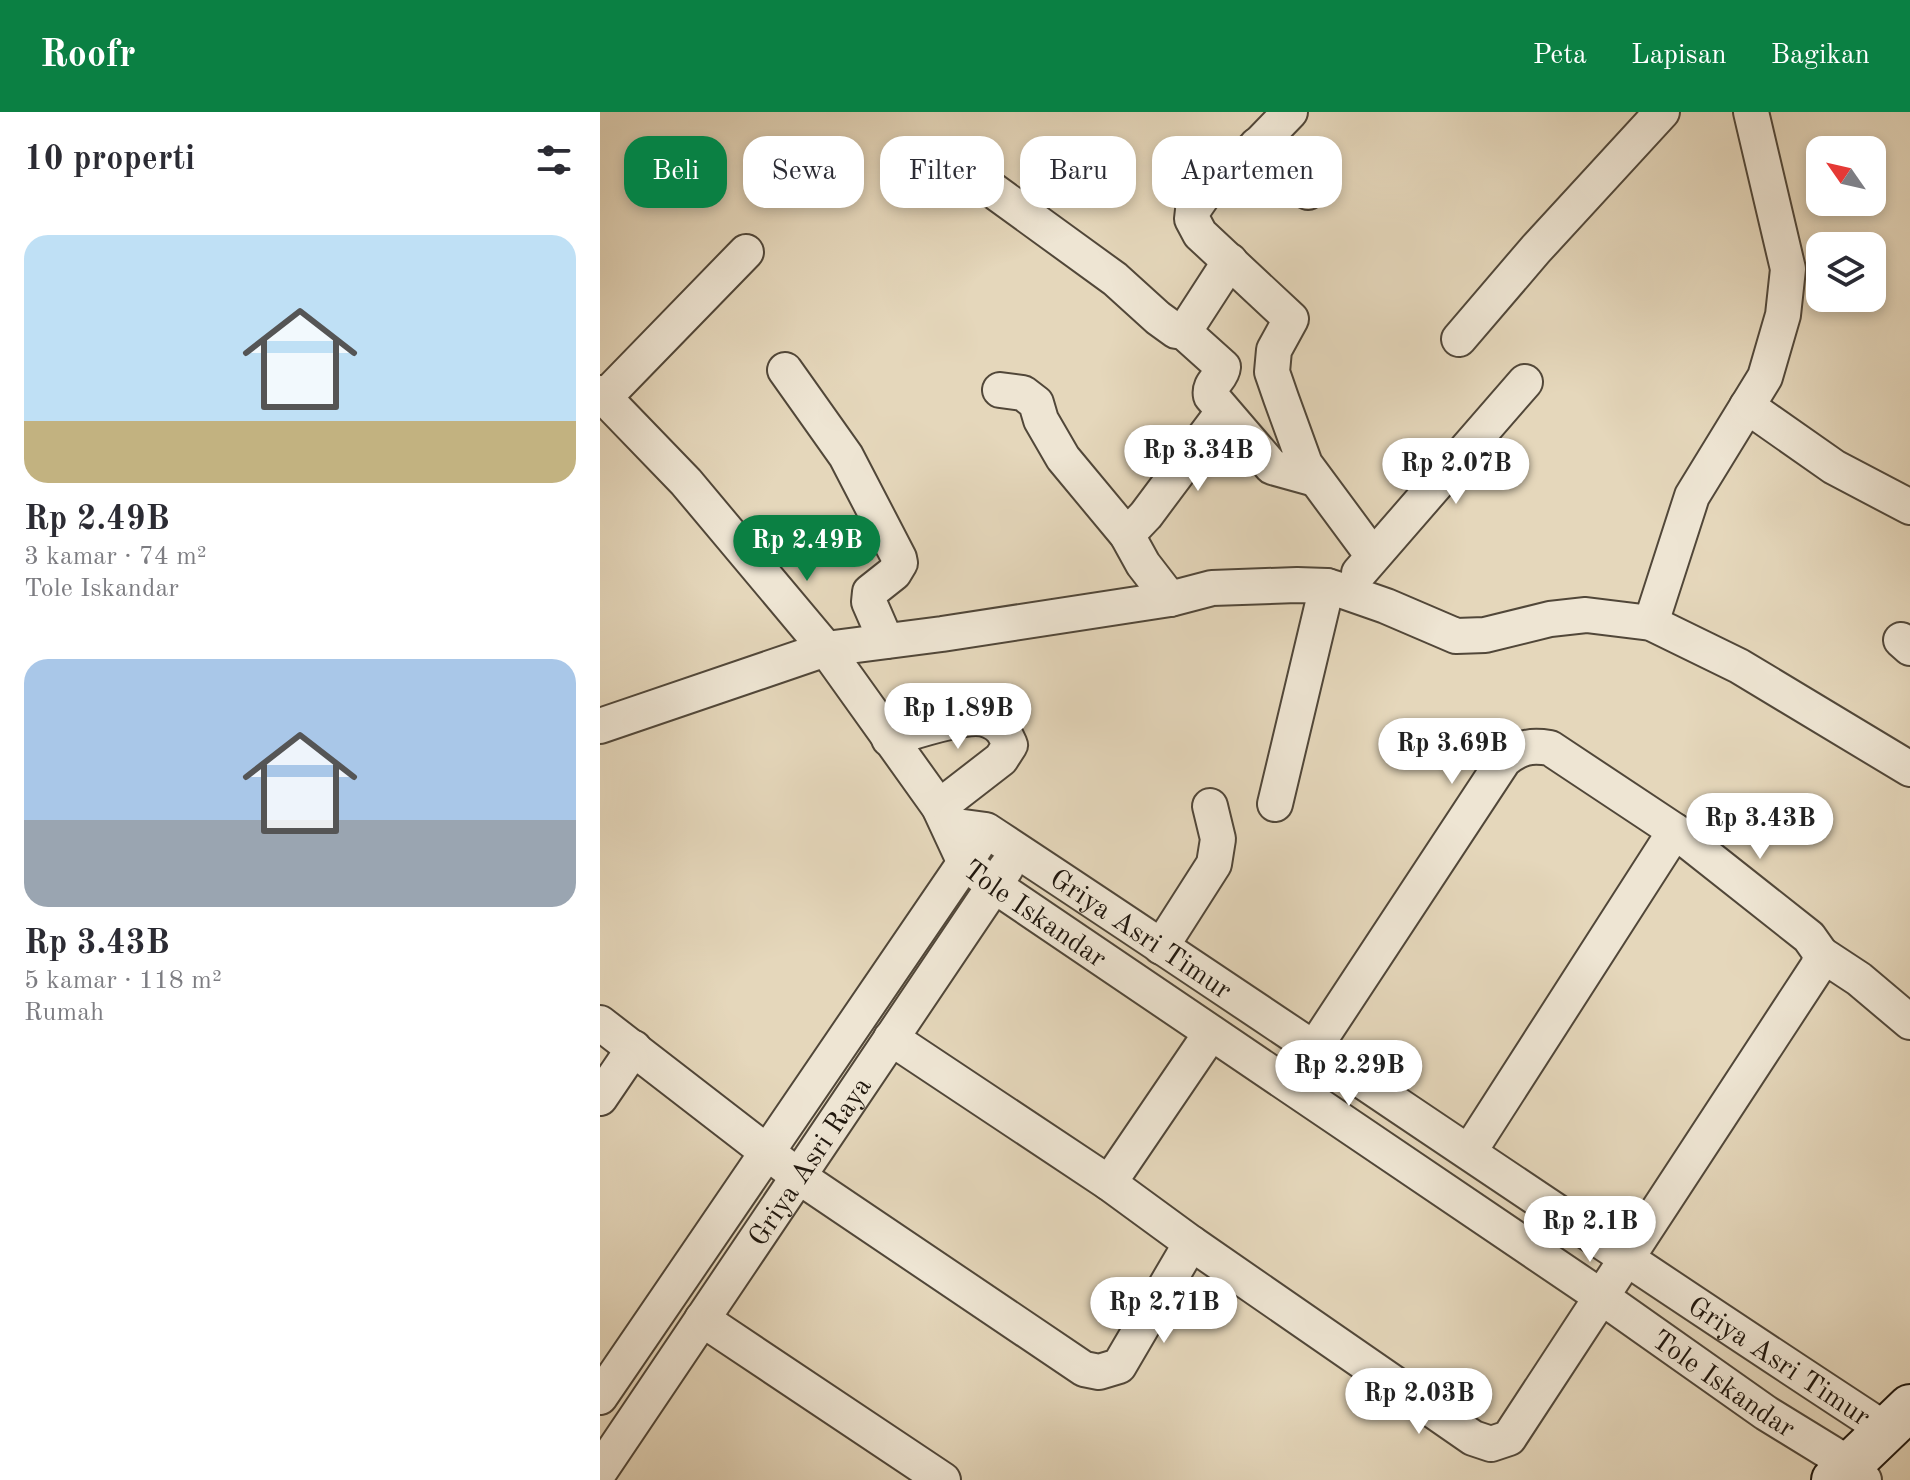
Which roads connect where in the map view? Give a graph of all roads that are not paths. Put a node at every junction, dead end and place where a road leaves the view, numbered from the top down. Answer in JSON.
{"nodes":[{"id":1,"x":1290,"y":112,"type":"edge"},
{"id":2,"x":1662,"y":112,"type":"edge"},
{"id":3,"x":1751,"y":112,"type":"edge"},
{"id":4,"x":1266,"y":136,"type":"edge"},
{"id":5,"x":1004,"y":198,"type":"edge"},
{"id":6,"x":1194,"y":208,"type":"edge"},
{"id":7,"x":746,"y":252,"type":"dead end"},
{"id":8,"x":1230,"y":261,"type":"junction"},
{"id":9,"x":1184,"y":332,"type":"junction"},
{"id":10,"x":1459,"y":339,"type":"dead end"},
{"id":11,"x":785,"y":370,"type":"dead end"},
{"id":12,"x":1525,"y":382,"type":"dead end"},
{"id":13,"x":1000,"y":390,"type":"dead end"},
{"id":14,"x":602,"y":395,"type":"edge"},
{"id":15,"x":1747,"y":406,"type":"junction"},
{"id":16,"x":1223,"y":412,"type":"junction"},
{"id":17,"x":1315,"y":479,"type":"junction"},
{"id":18,"x":1910,"y":507,"type":"edge"},
{"id":19,"x":1127,"y":535,"type":"junction"},
{"id":20,"x":1373,"y":556,"type":"junction"},
{"id":21,"x":1335,"y":588,"type":"junction"},
{"id":22,"x":1170,"y":599,"type":"junction"},
{"id":23,"x":1651,"y":623,"type":"junction"},
{"id":24,"x":886,"y":641,"type":"junction"},
{"id":25,"x":826,"y":649,"type":"junction"},
{"id":26,"x":600,"y":726,"type":"edge"},
{"id":27,"x":889,"y":739,"type":"junction"},
{"id":28,"x":1910,"y":769,"type":"edge"},
{"id":29,"x":1275,"y":804,"type":"dead end"},
{"id":30,"x":1210,"y":806,"type":"dead end"},
{"id":31,"x":944,"y":816,"type":"junction"},
{"id":32,"x":986,"y":830,"type":"junction"},
{"id":33,"x":1675,"y":831,"type":"junction"},
{"id":34,"x":1017,"y":851,"type":"junction"},
{"id":35,"x":965,"y":863,"type":"junction"},
{"id":36,"x":995,"y":886,"type":"junction"},
{"id":37,"x":1161,"y":947,"type":"junction"},
{"id":38,"x":1821,"y":954,"type":"junction"},
{"id":39,"x":1910,"y":1022,"type":"edge"},
{"id":40,"x":600,"y":1023,"type":"edge"},
{"id":41,"x":1211,"y":1033,"type":"junction"},
{"id":42,"x":891,"y":1038,"type":"junction"},
{"id":43,"x":634,"y":1048,"type":"junction"},
{"id":44,"x":1313,"y":1050,"type":"junction"},
{"id":45,"x":600,"y":1098,"type":"edge"},
{"id":46,"x":1469,"y":1152,"type":"junction"},
{"id":47,"x":767,"y":1153,"type":"junction"},
{"id":48,"x":798,"y":1176,"type":"junction"},
{"id":49,"x":1109,"y":1183,"type":"junction"},
{"id":50,"x":1191,"y":1243,"type":"junction"},
{"id":51,"x":1626,"y":1260,"type":"junction"},
{"id":52,"x":1603,"y":1298,"type":"junction"},
{"id":53,"x":702,"y":1319,"type":"junction"},
{"id":54,"x":600,"y":1397,"type":"edge"},
{"id":55,"x":1898,"y":1418,"type":"edge"},
{"id":56,"x":600,"y":1471,"type":"edge"},
{"id":57,"x":1849,"y":1475,"type":"edge"},
{"id":58,"x":614,"y":1480,"type":"edge"},
{"id":59,"x":943,"y":1480,"type":"edge"}],
"edges":[{"from":1,"to":4,"type":"street"},
{"from":2,"to":10,"type":"street"},
{"from":3,"to":15,"type":"street"},
{"from":5,"to":9,"type":"street"},
{"from":6,"to":8,"type":"street"},
{"from":7,"to":14,"type":"street"},
{"from":8,"to":9,"type":"street"},
{"from":8,"to":17,"type":"street"},
{"from":9,"to":16,"type":"street"},
{"from":11,"to":24,"type":"street"},
{"from":12,"to":20,"type":"street"},
{"from":13,"to":19,"type":"street"},
{"from":14,"to":25,"type":"street","name":"Tole Iskandar"},
{"from":15,"to":18,"type":"street"},
{"from":15,"to":23,"type":"street"},
{"from":16,"to":17,"type":"street"},
{"from":16,"to":19,"type":"street"},
{"from":17,"to":20,"type":"street"},
{"from":19,"to":22,"type":"street"},
{"from":20,"to":21,"type":"street"},
{"from":21,"to":22,"type":"street"},
{"from":21,"to":23,"type":"street"},
{"from":21,"to":29,"type":"street"},
{"from":22,"to":24,"type":"street"},
{"from":23,"to":28,"type":"street"},
{"from":24,"to":25,"type":"street"},
{"from":25,"to":26,"type":"street"},
{"from":25,"to":27,"type":"street","name":"Tole Iskandar"},
{"from":27,"to":31,"type":"street","name":"Tole Iskandar"},
{"from":27,"to":31,"type":"street"},
{"from":30,"to":37,"type":"street"},
{"from":31,"to":32,"type":"street","name":"Griya Asri Timur"},
{"from":31,"to":35,"type":"street","name":"Tole Iskandar"},
{"from":32,"to":34,"type":"street","name":"Griya Asri Timur"},
{"from":32,"to":35,"type":"street","name":"Griya Asri Raya"},
{"from":33,"to":38,"type":"street"},
{"from":33,"to":44,"type":"street"},
{"from":33,"to":46,"type":"street"},
{"from":34,"to":36,"type":"street","name":"Griya Asri Raya"},
{"from":34,"to":37,"type":"street","name":"Griya Asri Timur"},
{"from":35,"to":36,"type":"street","name":"Tole Iskandar"},
{"from":35,"to":47,"type":"street","name":"Griya Asri Raya"},
{"from":36,"to":41,"type":"street","name":"Tole Iskandar"},
{"from":36,"to":42,"type":"street","name":"Griya Asri Raya"},
{"from":37,"to":44,"type":"street","name":"Griya Asri Timur"},
{"from":38,"to":39,"type":"street"},
{"from":38,"to":51,"type":"street"},
{"from":40,"to":43,"type":"street"},
{"from":41,"to":49,"type":"street"},
{"from":41,"to":52,"type":"street","name":"Tole Iskandar"},
{"from":42,"to":48,"type":"street","name":"Griya Asri Raya"},
{"from":42,"to":49,"type":"street"},
{"from":43,"to":45,"type":"street"},
{"from":43,"to":47,"type":"street"},
{"from":44,"to":46,"type":"street","name":"Griya Asri Timur"},
{"from":46,"to":51,"type":"street","name":"Griya Asri Timur"},
{"from":47,"to":48,"type":"street"},
{"from":47,"to":54,"type":"street","name":"Griya Asri Raya"},
{"from":48,"to":50,"type":"street"},
{"from":48,"to":53,"type":"street","name":"Griya Asri Raya"},
{"from":49,"to":50,"type":"street"},
{"from":50,"to":52,"type":"street"},
{"from":51,"to":52,"type":"street"},
{"from":51,"to":55,"type":"street","name":"Griya Asri Timur"},
{"from":52,"to":57,"type":"street","name":"Tole Iskandar"},
{"from":53,"to":56,"type":"street","name":"Griya Asri Raya"},
{"from":53,"to":59,"type":"street"},
{"from":55,"to":57,"type":"main road"},
{"from":56,"to":58,"type":"street"}]}
